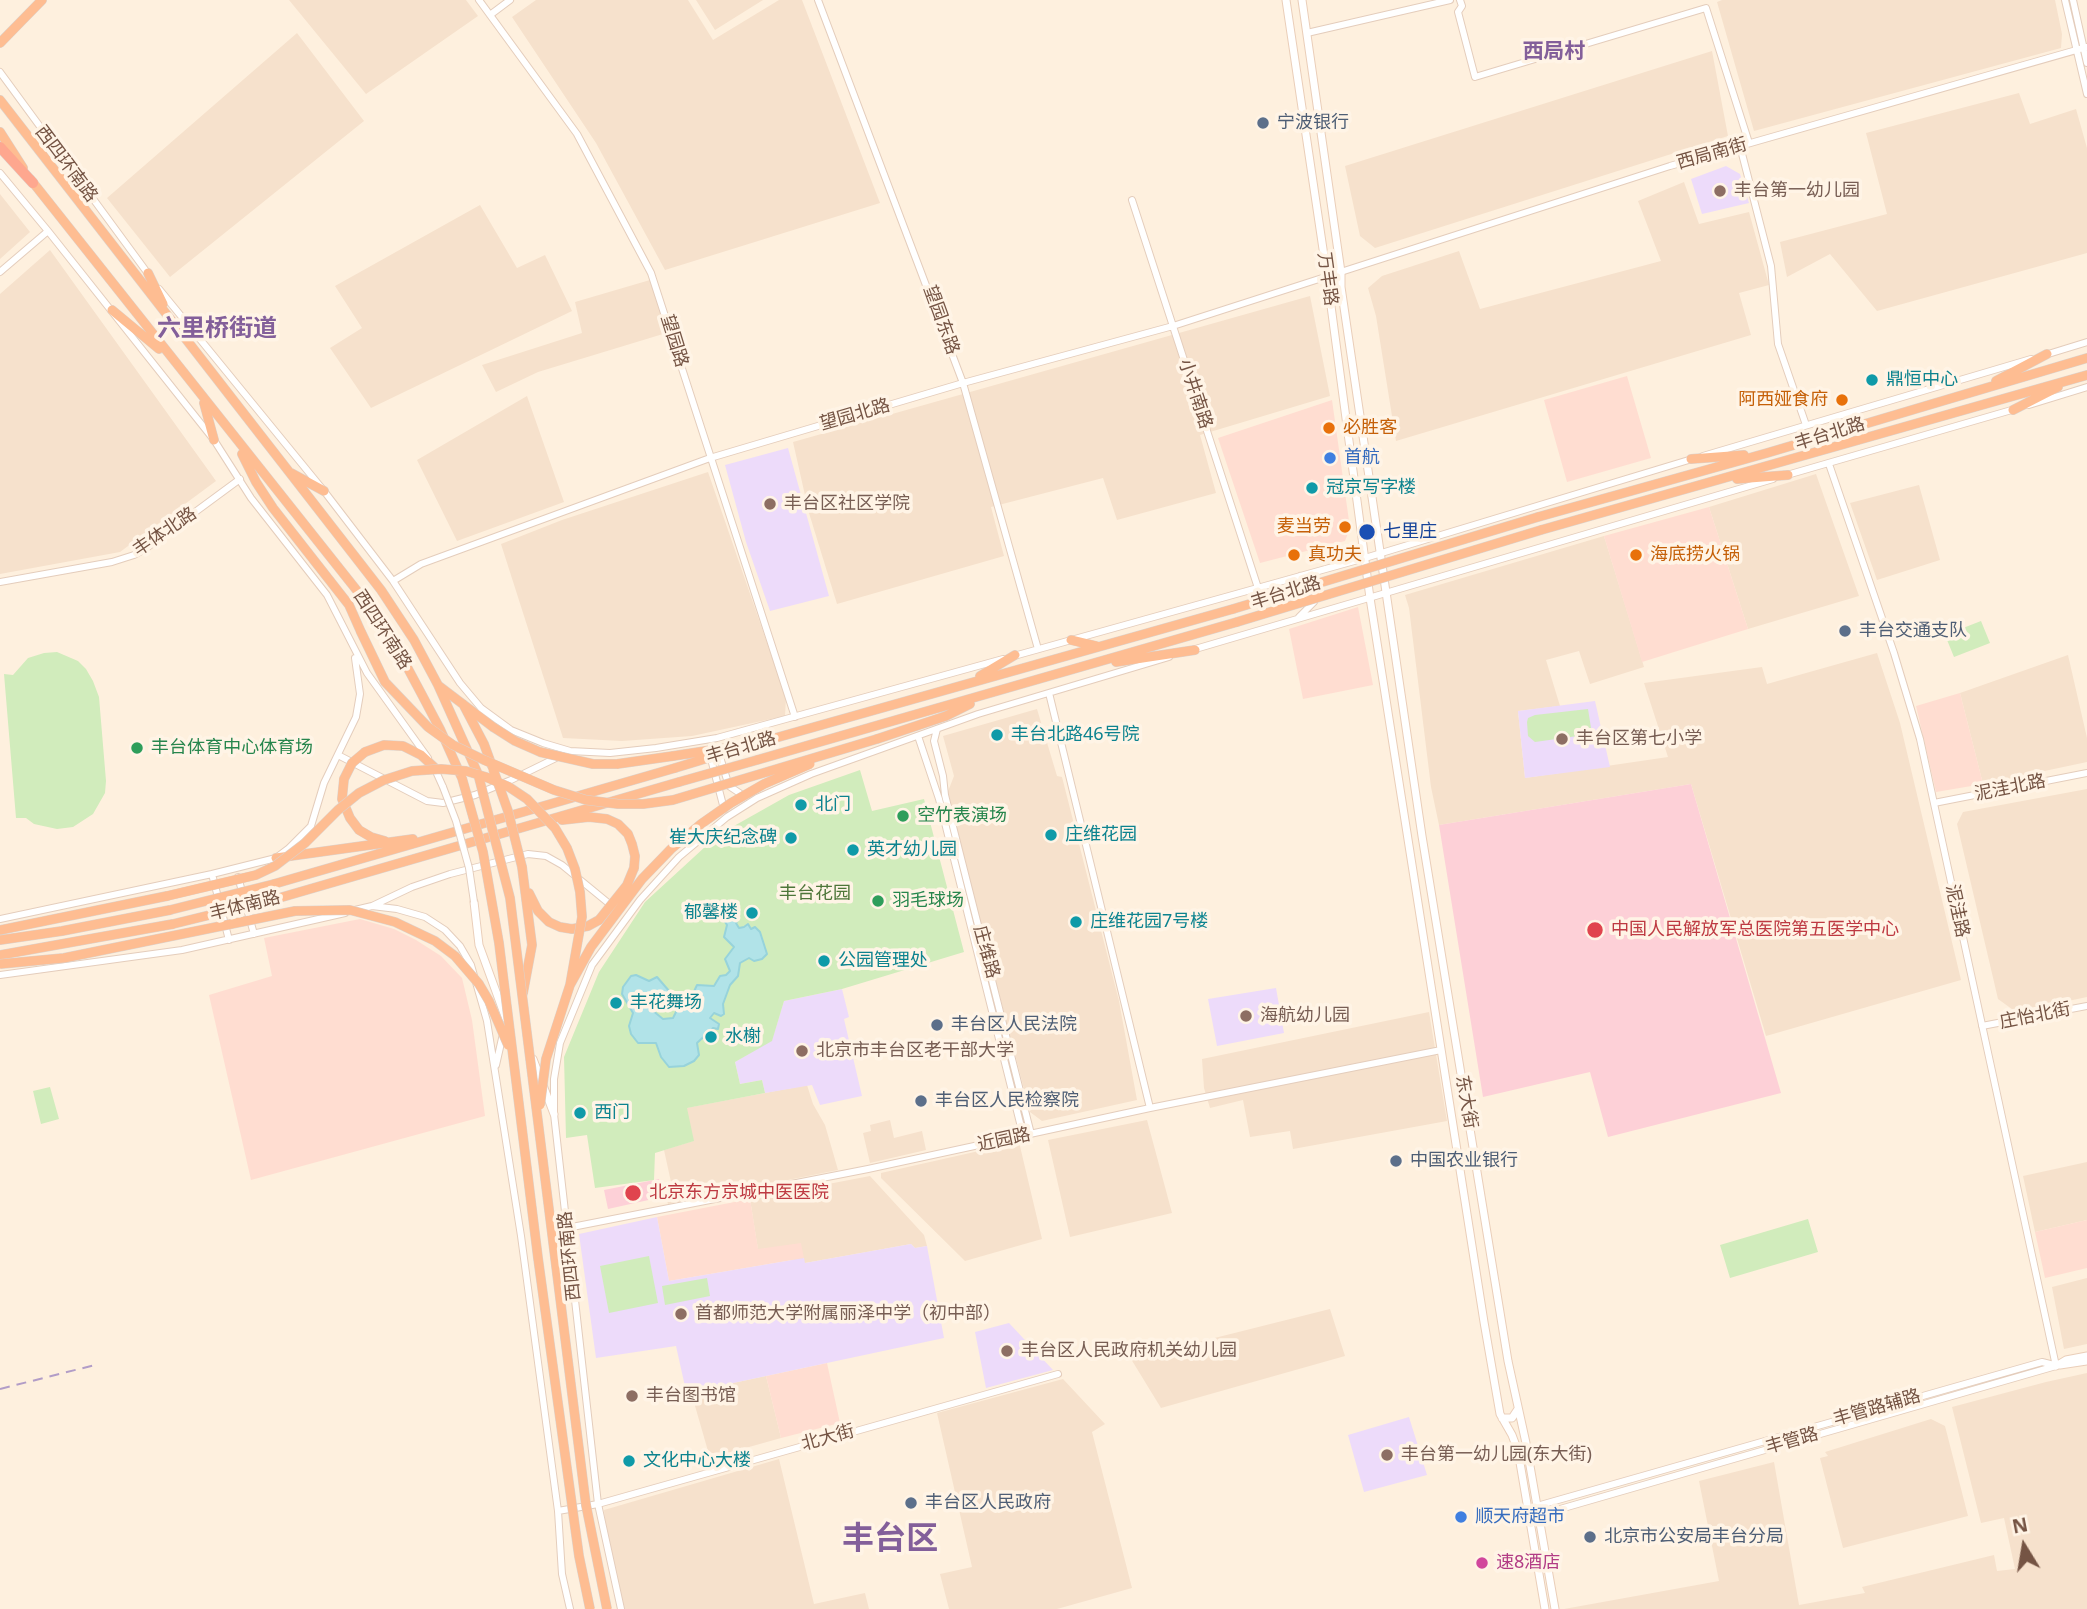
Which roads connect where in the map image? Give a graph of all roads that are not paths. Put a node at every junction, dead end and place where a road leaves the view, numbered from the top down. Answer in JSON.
{"nodes":[{"id":1,"x":42,"y":0,"type":"edge"},
{"id":2,"x":479,"y":0,"type":"edge"},
{"id":3,"x":510,"y":0,"type":"edge"},
{"id":4,"x":818,"y":0,"type":"edge"},
{"id":5,"x":1286,"y":0,"type":"edge"},
{"id":6,"x":1302,"y":0,"type":"edge"},
{"id":7,"x":1451,"y":0,"type":"edge"},
{"id":8,"x":1460,"y":0,"type":"edge"},
{"id":9,"x":2065,"y":0,"type":"edge"},
{"id":10,"x":2073,"y":0,"type":"edge"},
{"id":11,"x":490,"y":15,"type":"junction"},
{"id":12,"x":1307,"y":33,"type":"junction"},
{"id":13,"x":0,"y":43,"type":"edge"},
{"id":14,"x":2082,"y":49,"type":"edge"},
{"id":15,"x":2087,"y":63,"type":"edge"},
{"id":16,"x":0,"y":72,"type":"edge"},
{"id":17,"x":2087,"y":94,"type":"edge"},
{"id":18,"x":0,"y":100,"type":"edge"},
{"id":19,"x":0,"y":132,"type":"edge"},
{"id":20,"x":1749,"y":143,"type":"junction"},
{"id":21,"x":0,"y":146,"type":"edge"},
{"id":22,"x":1740,"y":146,"type":"junction"},
{"id":23,"x":0,"y":173,"type":"edge"},
{"id":24,"x":33,"y":183,"type":"junction"},
{"id":25,"x":1132,"y":201,"type":"dead end"},
{"id":26,"x":48,"y":231,"type":"junction"},
{"id":27,"x":0,"y":272,"type":"edge"},
{"id":28,"x":1341,"y":272,"type":"junction"},
{"id":29,"x":148,"y":273,"type":"junction"},
{"id":30,"x":1327,"y":276,"type":"junction"},
{"id":31,"x":112,"y":310,"type":"junction"},
{"id":32,"x":173,"y":325,"type":"junction"},
{"id":33,"x":1173,"y":326,"type":"junction"},
{"id":34,"x":2087,"y":342,"type":"edge"},
{"id":35,"x":2047,"y":354,"type":"junction"},
{"id":36,"x":2087,"y":358,"type":"edge"},
{"id":37,"x":175,"y":362,"type":"junction"},
{"id":38,"x":2087,"y":375,"type":"edge"},
{"id":39,"x":2077,"y":378,"type":"junction"},
{"id":40,"x":963,"y":383,"type":"junction"},
{"id":41,"x":2087,"y":387,"type":"edge"},
{"id":42,"x":1976,"y":391,"type":"junction"},
{"id":43,"x":203,"y":398,"type":"junction"},
{"id":44,"x":2013,"y":410,"type":"junction"},
{"id":45,"x":1806,"y":425,"type":"junction"},
{"id":46,"x":234,"y":437,"type":"junction"},
{"id":47,"x":214,"y":440,"type":"junction"},
{"id":48,"x":1767,"y":453,"type":"junction"},
{"id":49,"x":710,"y":458,"type":"junction"},
{"id":50,"x":1691,"y":459,"type":"junction"},
{"id":51,"x":1829,"y":464,"type":"junction"},
{"id":52,"x":286,"y":471,"type":"junction"},
{"id":53,"x":1788,"y":475,"type":"junction"},
{"id":54,"x":240,"y":480,"type":"junction"},
{"id":55,"x":1718,"y":480,"type":"junction"},
{"id":56,"x":324,"y":491,"type":"junction"},
{"id":57,"x":1381,"y":552,"type":"junction"},
{"id":58,"x":1365,"y":558,"type":"junction"},
{"id":59,"x":1300,"y":576,"type":"junction"},
{"id":60,"x":393,"y":581,"type":"junction"},
{"id":61,"x":0,"y":582,"type":"edge"},
{"id":62,"x":1258,"y":588,"type":"junction"},
{"id":63,"x":1385,"y":593,"type":"junction"},
{"id":64,"x":1370,"y":598,"type":"junction"},
{"id":65,"x":1295,"y":620,"type":"junction"},
{"id":66,"x":1071,"y":640,"type":"junction"},
{"id":67,"x":1098,"y":646,"type":"junction"},
{"id":68,"x":1038,"y":649,"type":"junction"},
{"id":69,"x":1195,"y":650,"type":"junction"},
{"id":70,"x":354,"y":651,"type":"junction"},
{"id":71,"x":1015,"y":655,"type":"junction"},
{"id":72,"x":1080,"y":668,"type":"junction"},
{"id":73,"x":967,"y":683,"type":"junction"},
{"id":74,"x":438,"y":685,"type":"junction"},
{"id":75,"x":1049,"y":693,"type":"junction"},
{"id":76,"x":990,"y":694,"type":"junction"},
{"id":77,"x":463,"y":704,"type":"junction"},
{"id":78,"x":795,"y":717,"type":"junction"},
{"id":79,"x":937,"y":729,"type":"junction"},
{"id":80,"x":918,"y":736,"type":"junction"},
{"id":81,"x":717,"y":738,"type":"junction"},
{"id":82,"x":877,"y":739,"type":"junction"},
{"id":83,"x":705,"y":741,"type":"junction"},
{"id":84,"x":754,"y":744,"type":"junction"},
{"id":85,"x":570,"y":751,"type":"junction"},
{"id":86,"x":338,"y":755,"type":"junction"},
{"id":87,"x":435,"y":768,"type":"junction"},
{"id":88,"x":2087,"y":773,"type":"edge"},
{"id":89,"x":757,"y":798,"type":"junction"},
{"id":90,"x":1934,"y":803,"type":"junction"},
{"id":91,"x":727,"y":817,"type":"junction"},
{"id":92,"x":484,"y":823,"type":"joint"},
{"id":93,"x":536,"y":823,"type":"junction"},
{"id":94,"x":443,"y":835,"type":"junction"},
{"id":95,"x":486,"y":837,"type":"joint"},
{"id":96,"x":390,"y":842,"type":"junction"},
{"id":97,"x":275,"y":858,"type":"junction"},
{"id":98,"x":236,"y":868,"type":"junction"},
{"id":99,"x":212,"y":874,"type":"junction"},
{"id":100,"x":526,"y":885,"type":"junction"},
{"id":101,"x":474,"y":902,"type":"joint"},
{"id":102,"x":372,"y":906,"type":"junction"},
{"id":103,"x":627,"y":918,"type":"junction"},
{"id":104,"x":0,"y":919,"type":"edge"},
{"id":105,"x":0,"y":930,"type":"edge"},
{"id":106,"x":254,"y":934,"type":"junction"},
{"id":107,"x":0,"y":940,"type":"edge"},
{"id":108,"x":229,"y":940,"type":"junction"},
{"id":109,"x":0,"y":955,"type":"edge"},
{"id":110,"x":0,"y":964,"type":"edge"},
{"id":111,"x":0,"y":975,"type":"edge"},
{"id":112,"x":570,"y":985,"type":"junction"},
{"id":113,"x":523,"y":993,"type":"joint"},
{"id":114,"x":2087,"y":1006,"type":"edge"},
{"id":115,"x":506,"y":1019,"type":"junction"},
{"id":116,"x":1982,"y":1026,"type":"junction"},
{"id":117,"x":530,"y":1050,"type":"junction"},
{"id":118,"x":1441,"y":1051,"type":"junction"},
{"id":119,"x":513,"y":1058,"type":"junction"},
{"id":120,"x":495,"y":1070,"type":"junction"},
{"id":121,"x":1150,"y":1108,"type":"junction"},
{"id":122,"x":554,"y":1114,"type":"junction"},
{"id":123,"x":539,"y":1118,"type":"junction"},
{"id":124,"x":1027,"y":1135,"type":"junction"},
{"id":125,"x":567,"y":1228,"type":"junction"},
{"id":126,"x":2087,"y":1358,"type":"edge"},
{"id":127,"x":2056,"y":1366,"type":"junction"},
{"id":128,"x":1058,"y":1374,"type":"dead end"},
{"id":129,"x":1961,"y":1384,"type":"junction"},
{"id":130,"x":1947,"y":1397,"type":"junction"},
{"id":131,"x":1518,"y":1409,"type":"junction"},
{"id":132,"x":1502,"y":1418,"type":"junction"},
{"id":133,"x":1677,"y":1464,"type":"junction"},
{"id":134,"x":1700,"y":1468,"type":"junction"},
{"id":135,"x":598,"y":1504,"type":"junction"},
{"id":136,"x":1537,"y":1506,"type":"junction"},
{"id":137,"x":588,"y":1507,"type":"junction"},
{"id":138,"x":571,"y":1509,"type":"junction"},
{"id":139,"x":558,"y":1511,"type":"junction"},
{"id":140,"x":1539,"y":1515,"type":"junction"},
{"id":141,"x":1530,"y":1518,"type":"junction"},
{"id":142,"x":585,"y":1583,"type":"junction"},
{"id":143,"x":602,"y":1587,"type":"junction"},
{"id":144,"x":570,"y":1609,"type":"edge"},
{"id":145,"x":590,"y":1609,"type":"edge"},
{"id":146,"x":607,"y":1609,"type":"edge"},
{"id":147,"x":621,"y":1609,"type":"edge"},
{"id":148,"x":1545,"y":1609,"type":"edge"},
{"id":149,"x":1555,"y":1609,"type":"edge"}],
"edges":[{"from":1,"to":13,"type":"highway"},
{"from":2,"to":11,"type":"street","name":"望园路"},
{"from":3,"to":11,"type":"street"},
{"from":4,"to":40,"type":"street","name":"望园东路"},
{"from":5,"to":30,"type":"main road","name":"万丰路"},
{"from":6,"to":12,"type":"main road","name":"万丰路"},
{"from":7,"to":12,"type":"street"},
{"from":8,"to":20,"type":"street"},
{"from":9,"to":14,"type":"street"},
{"from":10,"to":14,"type":"street"},
{"from":11,"to":49,"type":"street","name":"望园路"},
{"from":12,"to":28,"type":"main road","name":"万丰路"},
{"from":14,"to":15,"type":"street"},
{"from":14,"to":17,"type":"street"},
{"from":14,"to":20,"type":"street","name":"西局南街"},
{"from":16,"to":29,"type":"street","name":"西四环南路"},
{"from":18,"to":32,"type":"highway","name":"西四环南路"},
{"from":19,"to":24,"type":"highway","name":"西四环南路"},
{"from":20,"to":22,"type":"street","name":"西局南街"},
{"from":21,"to":24,"type":"highway"},
{"from":22,"to":28,"type":"street","name":"西局南街"},
{"from":22,"to":45,"type":"street"},
{"from":23,"to":26,"type":"street","name":"西四环南路"},
{"from":24,"to":37,"type":"highway","name":"西四环南路"},
{"from":25,"to":33,"type":"street","name":"小井南路"},
{"from":26,"to":27,"type":"street"},
{"from":26,"to":31,"type":"street","name":"西四环南路"},
{"from":28,"to":30,"type":"street","name":"西局南街"},
{"from":28,"to":57,"type":"main road","name":"万丰路"},
{"from":29,"to":32,"type":"highway"},
{"from":29,"to":56,"type":"street","name":"西四环南路"},
{"from":30,"to":33,"type":"street","name":"望园北路"},
{"from":30,"to":58,"type":"main road","name":"万丰路"},
{"from":31,"to":37,"type":"highway"},
{"from":31,"to":47,"type":"street","name":"西四环南路"},
{"from":32,"to":52,"type":"highway","name":"西四环南路"},
{"from":33,"to":40,"type":"street","name":"望园北路"},
{"from":33,"to":62,"type":"street","name":"小井南路"},
{"from":34,"to":35,"type":"street","name":"丰台北路"},
{"from":35,"to":42,"type":"highway"},
{"from":35,"to":45,"type":"street","name":"丰台北路"},
{"from":36,"to":42,"type":"highway","name":"丰台北路"},
{"from":37,"to":43,"type":"highway","name":"西四环南路"},
{"from":38,"to":39,"type":"highway","name":"丰台北路"},
{"from":39,"to":44,"type":"highway"},
{"from":39,"to":55,"type":"highway","name":"丰台北路"},
{"from":40,"to":49,"type":"street","name":"望园北路"},
{"from":40,"to":68,"type":"street","name":"望园东路"},
{"from":41,"to":44,"type":"street","name":"丰台北路"},
{"from":42,"to":48,"type":"highway","name":"丰台北路"},
{"from":43,"to":46,"type":"highway","name":"西四环南路"},
{"from":43,"to":47,"type":"highway"},
{"from":44,"to":51,"type":"street","name":"丰台北路"},
{"from":45,"to":50,"type":"street","name":"丰台北路"},
{"from":46,"to":82,"type":"highway","bridge":true},
{"from":46,"to":119,"type":"highway","name":"西四环南路","bridge":true},
{"from":47,"to":54,"type":"street","name":"西四环南路"},
{"from":48,"to":50,"type":"highway"},
{"from":48,"to":67,"type":"highway","name":"丰台北路","bridge":true},
{"from":49,"to":60,"type":"street","name":"望园北路"},
{"from":49,"to":78,"type":"street","name":"望园路"},
{"from":50,"to":57,"type":"street","name":"丰台北路"},
{"from":51,"to":53,"type":"street","name":"丰台北路"},
{"from":51,"to":90,"type":"street","name":"泥洼路"},
{"from":52,"to":56,"type":"highway"},
{"from":52,"to":74,"type":"highway","name":"西四环南路"},
{"from":53,"to":55,"type":"highway"},
{"from":53,"to":63,"type":"street","name":"丰台北路"},
{"from":54,"to":61,"type":"street","name":"丰体北路"},
{"from":54,"to":70,"type":"street","name":"西四环南路"},
{"from":55,"to":72,"type":"highway","name":"丰台北路","bridge":true},
{"from":56,"to":60,"type":"street","name":"西四环南路"},
{"from":57,"to":58,"type":"street","name":"丰台北路"},
{"from":57,"to":63,"type":"main road","name":"万丰路"},
{"from":58,"to":59,"type":"street","name":"丰台北路"},
{"from":58,"to":64,"type":"main road","name":"万丰路"},
{"from":59,"to":62,"type":"street","name":"丰台北路"},
{"from":59,"to":65,"type":"street"},
{"from":60,"to":85,"type":"street","name":"西四环南路"},
{"from":62,"to":66,"type":"street","name":"丰台北路"},
{"from":63,"to":64,"type":"street","name":"丰台北路"},
{"from":63,"to":131,"type":"main road","name":"东大街"},
{"from":64,"to":65,"type":"street","name":"丰台北路"},
{"from":64,"to":118,"type":"main road","name":"东大街"},
{"from":65,"to":69,"type":"street","name":"丰台北路"},
{"from":66,"to":67,"type":"highway"},
{"from":66,"to":68,"type":"street","name":"丰台北路"},
{"from":67,"to":73,"type":"highway","name":"丰台北路"},
{"from":68,"to":71,"type":"street","name":"丰台北路"},
{"from":69,"to":72,"type":"highway"},
{"from":69,"to":75,"type":"street","name":"丰台北路"},
{"from":70,"to":86,"type":"street"},
{"from":70,"to":87,"type":"street","name":"西四环南路"},
{"from":71,"to":73,"type":"highway"},
{"from":71,"to":78,"type":"street","name":"丰台北路"},
{"from":72,"to":76,"type":"highway","name":"丰台北路"},
{"from":73,"to":84,"type":"highway","name":"丰台北路"},
{"from":74,"to":77,"type":"highway"},
{"from":74,"to":123,"type":"highway","name":"西四环南路","bridge":true},
{"from":75,"to":79,"type":"street","name":"丰台北路"},
{"from":75,"to":121,"type":"street"},
{"from":76,"to":82,"type":"highway"},
{"from":76,"to":93,"type":"highway","name":"丰台北路","bridge":true},
{"from":77,"to":84,"type":"highway","bridge":true},
{"from":77,"to":100,"type":"highway","bridge":true},
{"from":78,"to":81,"type":"street","name":"丰台北路"},
{"from":79,"to":80,"type":"street","name":"丰台北路"},
{"from":79,"to":124,"type":"street","name":"庄维路"},
{"from":80,"to":89,"type":"street","name":"丰台北路"},
{"from":80,"to":124,"type":"street","name":"庄维路"},
{"from":81,"to":83,"type":"street","name":"丰台北路"},
{"from":81,"to":89,"type":"street"},
{"from":82,"to":112,"type":"highway","bridge":true},
{"from":83,"to":85,"type":"street","name":"丰台北路"},
{"from":83,"to":91,"type":"street"},
{"from":84,"to":92,"type":"highway","name":"丰台北路","bridge":true},
{"from":85,"to":86,"type":"street"},
{"from":86,"to":97,"type":"street"},
{"from":87,"to":96,"type":"highway","bridge":true},
{"from":87,"to":101,"type":"street","name":"西四环南路","bridge":true},
{"from":88,"to":90,"type":"street","name":"泥洼北路"},
{"from":89,"to":91,"type":"street","name":"丰台北路"},
{"from":90,"to":116,"type":"street","name":"泥洼路"},
{"from":91,"to":103,"type":"street","name":"丰台北路"},
{"from":92,"to":94,"type":"highway","name":"丰体南路"},
{"from":93,"to":95,"type":"highway","name":"丰台北路"},
{"from":93,"to":100,"type":"highway","bridge":true},
{"from":94,"to":96,"type":"highway"},
{"from":94,"to":107,"type":"highway","name":"丰体南路","bridge":true},
{"from":95,"to":109,"type":"highway","name":"丰体南路","bridge":true},
{"from":96,"to":97,"type":"highway"},
{"from":97,"to":98,"type":"street"},
{"from":98,"to":99,"type":"street"},
{"from":98,"to":106,"type":"street"},
{"from":99,"to":104,"type":"street"},
{"from":99,"to":108,"type":"street"},
{"from":100,"to":113,"type":"highway"},
{"from":101,"to":115,"type":"main road","name":"西四环南路"},
{"from":102,"to":103,"type":"street"},
{"from":102,"to":106,"type":"street","name":"丰体南路"},
{"from":102,"to":120,"type":"street"},
{"from":103,"to":122,"type":"street","name":"西四环南路"},
{"from":105,"to":112,"type":"highway","bridge":true},
{"from":106,"to":108,"type":"street","name":"丰体南路"},
{"from":108,"to":111,"type":"street","name":"丰体南路"},
{"from":110,"to":119,"type":"highway","bridge":true},
{"from":112,"to":123,"type":"highway","bridge":true},
{"from":113,"to":117,"type":"main road","name":"西四环南路"},
{"from":114,"to":116,"type":"street","name":"庄怡北街"},
{"from":115,"to":120,"type":"street"},
{"from":115,"to":138,"type":"main road","name":"西四环南路"},
{"from":116,"to":127,"type":"street","name":"泥洼路"},
{"from":117,"to":122,"type":"main road"},
{"from":117,"to":137,"type":"main road","name":"西四环南路"},
{"from":118,"to":121,"type":"street","name":"近园路"},
{"from":118,"to":132,"type":"main road","name":"东大街"},
{"from":119,"to":142,"type":"highway","name":"西四环南路","bridge":true},
{"from":120,"to":139,"type":"street"},
{"from":121,"to":124,"type":"street","name":"近园路"},
{"from":122,"to":125,"type":"street","name":"西四环南路"},
{"from":123,"to":143,"type":"highway","name":"西四环南路","bridge":true},
{"from":124,"to":125,"type":"street","name":"近园路"},
{"from":125,"to":135,"type":"street","name":"西四环南路"},
{"from":126,"to":127,"type":"main road","name":"丰管路"},
{"from":127,"to":129,"type":"street","name":"丰管路辅路"},
{"from":127,"to":130,"type":"street","name":"丰管路"},
{"from":128,"to":135,"type":"street","name":"北大街"},
{"from":129,"to":130,"type":"street"},
{"from":129,"to":133,"type":"street","name":"丰管路辅路"},
{"from":130,"to":134,"type":"street","name":"丰管路"},
{"from":131,"to":132,"type":"main road"},
{"from":131,"to":136,"type":"main road","name":"东大街"},
{"from":132,"to":141,"type":"main road","name":"东大街"},
{"from":133,"to":134,"type":"street"},
{"from":133,"to":136,"type":"street","name":"丰管路辅路"},
{"from":134,"to":140,"type":"street","name":"丰管路"},
{"from":135,"to":137,"type":"street","name":"北大街"},
{"from":135,"to":147,"type":"street","name":"西四环南路"},
{"from":136,"to":140,"type":"main road","name":"东大街"},
{"from":137,"to":138,"type":"street","name":"北大街"},
{"from":137,"to":143,"type":"main road","name":"西四环南路"},
{"from":138,"to":139,"type":"street","name":"北大街"},
{"from":138,"to":142,"type":"main road","name":"西四环南路"},
{"from":139,"to":144,"type":"street"},
{"from":140,"to":141,"type":"street","name":"丰管路"},
{"from":140,"to":149,"type":"main road","name":"东大街"},
{"from":141,"to":148,"type":"main road","name":"东大街"},
{"from":142,"to":145,"type":"main road","name":"西四环南路"},
{"from":143,"to":146,"type":"main road","name":"西四环南路"}]}
